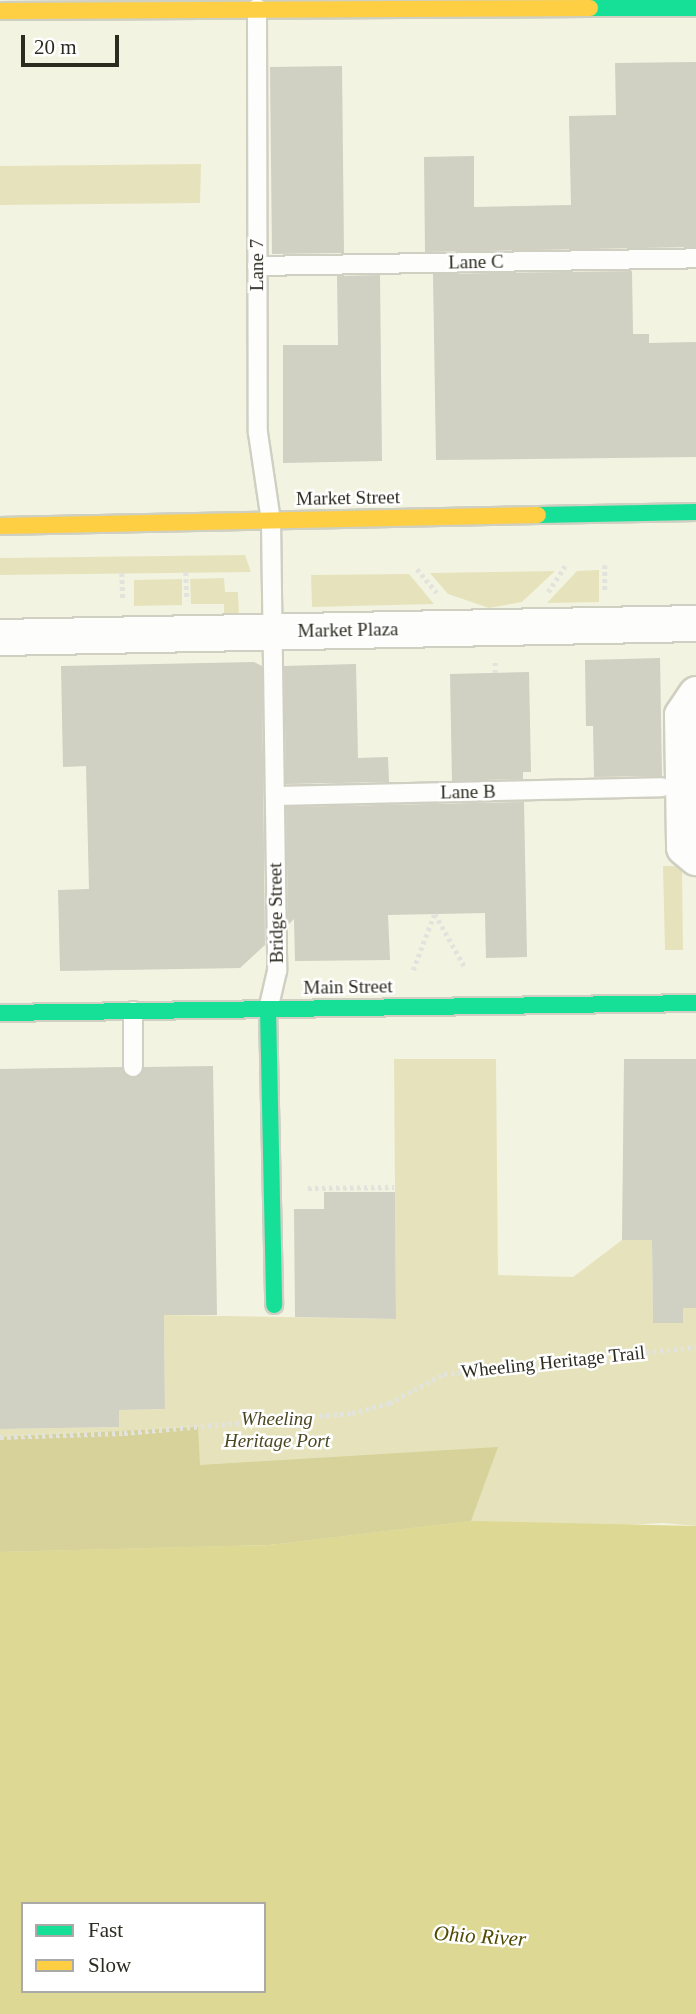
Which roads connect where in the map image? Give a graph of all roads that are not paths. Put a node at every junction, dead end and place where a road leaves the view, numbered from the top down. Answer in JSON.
{"nodes":[{"id":1,"x":257,"y":8,"type":"junction"},
{"id":2,"x":696,"y":8,"type":"edge"},
{"id":3,"x":0,"y":10,"type":"edge"},
{"id":4,"x":696,"y":258,"type":"edge"},
{"id":5,"x":257,"y":266,"type":"junction"},
{"id":6,"x":696,"y":512,"type":"edge"},
{"id":7,"x":271,"y":521,"type":"junction"},
{"id":8,"x":0,"y":526,"type":"edge"},
{"id":9,"x":696,"y":623,"type":"edge"},
{"id":10,"x":273,"y":631,"type":"junction"},
{"id":11,"x":0,"y":637,"type":"edge"},
{"id":12,"x":696,"y":694,"type":"edge"},
{"id":13,"x":662,"y":788,"type":"dead end"},
{"id":14,"x":275,"y":796,"type":"junction"},
{"id":15,"x":696,"y":857,"type":"edge"},
{"id":16,"x":696,"y":1003,"type":"edge"},
{"id":17,"x":268,"y":1009,"type":"junction"},
{"id":18,"x":133,"y":1011,"type":"junction"},
{"id":19,"x":0,"y":1013,"type":"edge"},
{"id":20,"x":133,"y":1067,"type":"dead end"},
{"id":21,"x":275,"y":1305,"type":"dead end"}],
"edges":[{"from":1,"to":2,"type":"main road"},
{"from":1,"to":3,"type":"main road"},
{"from":1,"to":5,"type":"lane","name":"Lane 7"},
{"from":4,"to":5,"type":"lane","name":"Lane C"},
{"from":5,"to":7,"type":"lane","name":"Lane 7"},
{"from":6,"to":7,"type":"main road","name":"Market Street"},
{"from":7,"to":8,"type":"main road","name":"Market Street"},
{"from":7,"to":10,"type":"lane","name":"Bridge Street"},
{"from":9,"to":10,"type":"street","name":"Market Plaza"},
{"from":10,"to":11,"type":"street","name":"Market Plaza"},
{"from":10,"to":14,"type":"lane","name":"Bridge Street"},
{"from":12,"to":15,"type":"street"},
{"from":13,"to":14,"type":"lane","name":"Lane B"},
{"from":14,"to":17,"type":"lane","name":"Bridge Street"},
{"from":16,"to":17,"type":"main road","name":"Main Street"},
{"from":17,"to":18,"type":"main road","name":"Main Street"},
{"from":17,"to":21,"type":"main road","name":"Bridge Street"},
{"from":18,"to":19,"type":"main road","name":"Main Street"},
{"from":18,"to":20,"type":"lane"}]}
